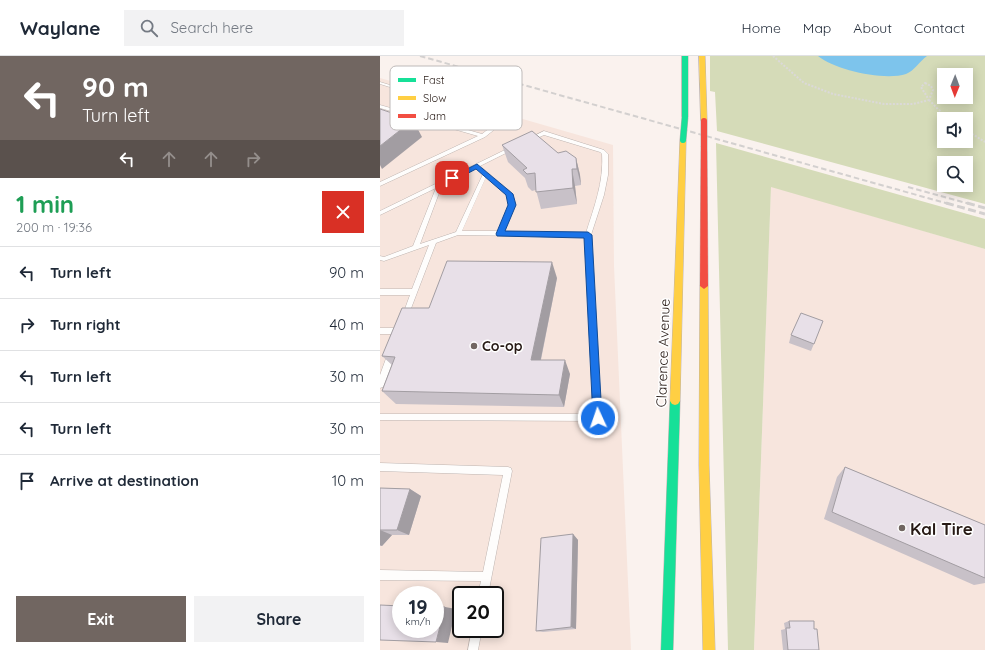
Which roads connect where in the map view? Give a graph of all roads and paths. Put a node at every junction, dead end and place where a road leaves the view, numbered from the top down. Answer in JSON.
{"nodes":[{"id":1,"x":685,"y":56,"type":"edge"},
{"id":2,"x":702,"y":56,"type":"edge"},
{"id":3,"x":773,"y":56,"type":"edge"},
{"id":4,"x":380,"y":83,"type":"edge"},
{"id":5,"x":390,"y":86,"type":"edge"},
{"id":6,"x":929,"y":100,"type":"junction"},
{"id":7,"x":380,"y":106,"type":"edge"},
{"id":8,"x":390,"y":109,"type":"edge"},
{"id":9,"x":941,"y":112,"type":"edge"},
{"id":10,"x":462,"y":130,"type":"edge"},
{"id":11,"x":491,"y":130,"type":"edge"},
{"id":12,"x":973,"y":134,"type":"edge"},
{"id":13,"x":483,"y":136,"type":"junction"},
{"id":14,"x":985,"y":142,"type":"edge"},
{"id":15,"x":524,"y":143,"type":"edge"},
{"id":16,"x":517,"y":146,"type":"edge"},
{"id":17,"x":477,"y":166,"type":"junction"},
{"id":18,"x":485,"y":174,"type":"junction"},
{"id":19,"x":380,"y":184,"type":"edge"},
{"id":20,"x":440,"y":184,"type":"junction"},
{"id":21,"x":380,"y":214,"type":"edge"},
{"id":22,"x":458,"y":233,"type":"junction"},
{"id":23,"x":500,"y":234,"type":"junction"},
{"id":24,"x":588,"y":235,"type":"junction"},
{"id":25,"x":434,"y":241,"type":"junction"},
{"id":26,"x":416,"y":247,"type":"junction"},
{"id":27,"x":381,"y":259,"type":"edge"},
{"id":28,"x":380,"y":292,"type":"edge"},
{"id":29,"x":414,"y":292,"type":"junction"},
{"id":30,"x":380,"y":331,"type":"edge"},
{"id":31,"x":394,"y":346,"type":"edge"},
{"id":32,"x":382,"y":374,"type":"edge"},
{"id":33,"x":380,"y":385,"type":"edge"},
{"id":34,"x":380,"y":417,"type":"edge"},
{"id":35,"x":380,"y":467,"type":"edge"},
{"id":36,"x":380,"y":575,"type":"edge"},
{"id":37,"x":487,"y":577,"type":"junction"},
{"id":38,"x":485,"y":586,"type":"edge"},
{"id":39,"x":475,"y":638,"type":"edge"},
{"id":40,"x":473,"y":650,"type":"edge"},
{"id":41,"x":667,"y":650,"type":"edge"},
{"id":42,"x":709,"y":650,"type":"edge"}],
"edges":[{"from":1,"to":41,"type":"main road","name":"Clarence Avenue","bridge":true},
{"from":2,"to":42,"type":"main road","bridge":true},
{"from":3,"to":6,"type":"path"},
{"from":4,"to":5,"type":"lane"},
{"from":6,"to":6,"type":"path"},
{"from":6,"to":9,"type":"path"},
{"from":7,"to":8,"type":"lane"},
{"from":10,"to":13,"type":"lane"},
{"from":11,"to":13,"type":"lane"},
{"from":12,"to":14,"type":"path"},
{"from":13,"to":19,"type":"lane"},
{"from":15,"to":24,"type":"lane"},
{"from":16,"to":17,"type":"lane"},
{"from":17,"to":18,"type":"lane"},
{"from":17,"to":20,"type":"lane"},
{"from":18,"to":22,"type":"lane"},
{"from":18,"to":23,"type":"lane"},
{"from":20,"to":21,"type":"lane"},
{"from":20,"to":26,"type":"lane"},
{"from":22,"to":23,"type":"lane"},
{"from":22,"to":25,"type":"lane"},
{"from":23,"to":24,"type":"lane"},
{"from":24,"to":34,"type":"lane"},
{"from":25,"to":26,"type":"lane"},
{"from":25,"to":29,"type":"lane"},
{"from":26,"to":27,"type":"lane"},
{"from":28,"to":29,"type":"lane"},
{"from":29,"to":30,"type":"lane"},
{"from":31,"to":32,"type":"lane"},
{"from":32,"to":33,"type":"lane"},
{"from":35,"to":37,"type":"lane"},
{"from":36,"to":37,"type":"lane"},
{"from":37,"to":38,"type":"lane"},
{"from":39,"to":40,"type":"lane"}]}
